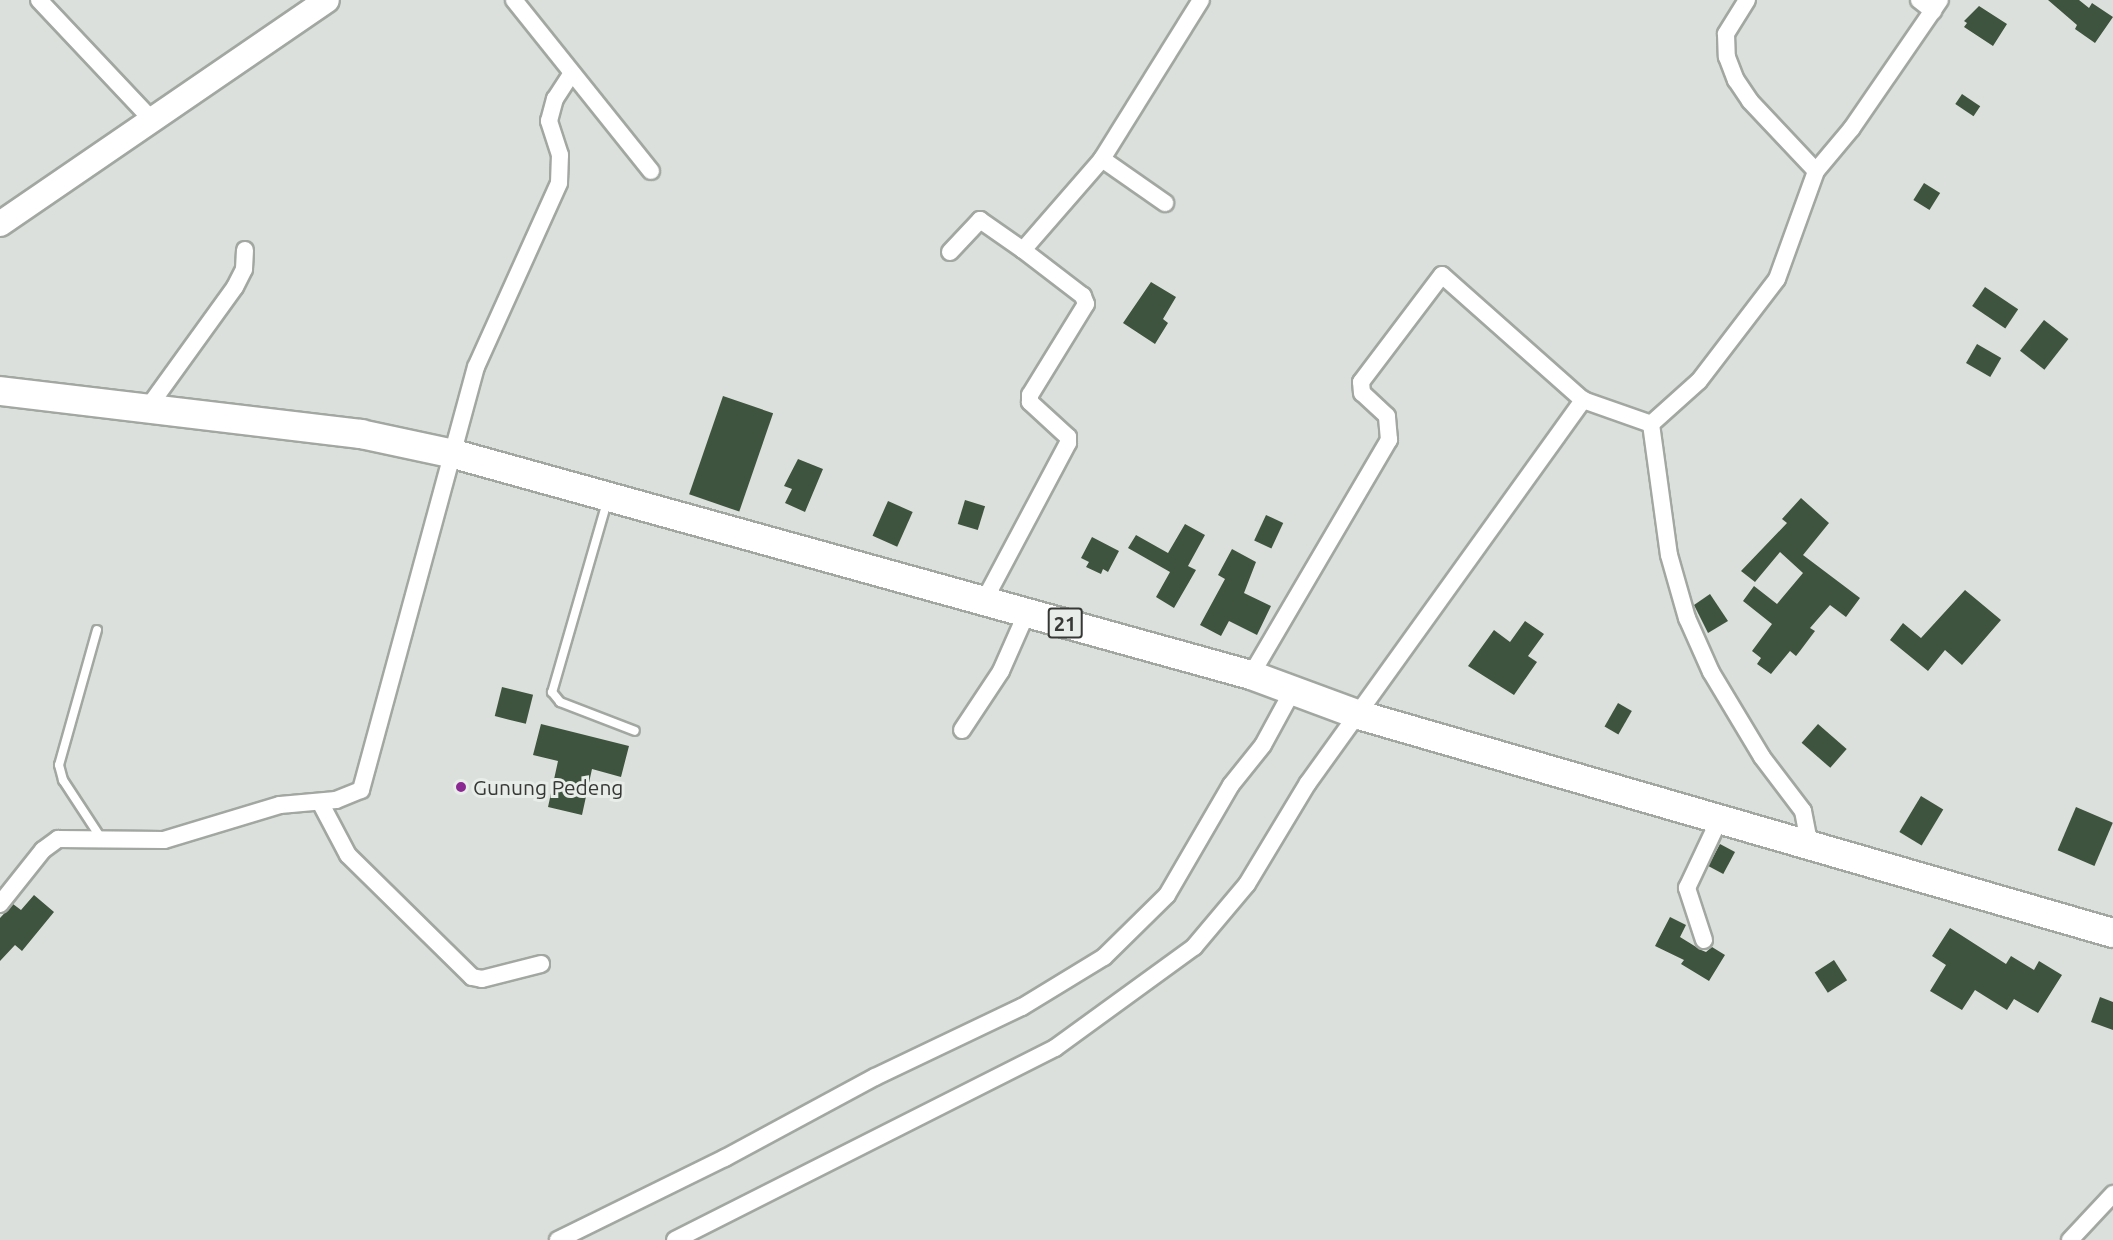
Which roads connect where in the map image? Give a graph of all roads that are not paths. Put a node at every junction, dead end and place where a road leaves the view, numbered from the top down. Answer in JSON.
{"nodes":[{"id":1,"x":39,"y":0,"type":"edge"},
{"id":2,"x":327,"y":0,"type":"edge"},
{"id":3,"x":514,"y":0,"type":"edge"},
{"id":4,"x":1201,"y":0,"type":"edge"},
{"id":5,"x":1747,"y":0,"type":"edge"},
{"id":6,"x":1919,"y":0,"type":"edge"},
{"id":7,"x":1937,"y":6,"type":"edge"},
{"id":8,"x":572,"y":73,"type":"junction"},
{"id":9,"x":154,"y":122,"type":"junction"},
{"id":10,"x":1102,"y":159,"type":"junction"},
{"id":11,"x":651,"y":171,"type":"dead end"},
{"id":12,"x":1816,"y":171,"type":"junction"},
{"id":13,"x":1166,"y":203,"type":"dead end"},
{"id":14,"x":0,"y":224,"type":"edge"},
{"id":15,"x":245,"y":250,"type":"dead end"},
{"id":16,"x":1023,"y":250,"type":"junction"},
{"id":17,"x":950,"y":252,"type":"dead end"},
{"id":18,"x":0,"y":391,"type":"edge"},
{"id":19,"x":1582,"y":400,"type":"junction"},
{"id":20,"x":147,"y":409,"type":"junction"},
{"id":21,"x":1651,"y":423,"type":"junction"},
{"id":22,"x":454,"y":454,"type":"junction"},
{"id":23,"x":609,"y":495,"type":"junction"},
{"id":24,"x":986,"y":600,"type":"junction"},
{"id":25,"x":1027,"y":612,"type":"junction"},
{"id":26,"x":97,"y":630,"type":"dead end"},
{"id":27,"x":1251,"y":675,"type":"junction"},
{"id":28,"x":1293,"y":690,"type":"junction"},
{"id":29,"x":1359,"y":715,"type":"junction"},
{"id":30,"x":962,"y":730,"type":"dead end"},
{"id":31,"x":635,"y":731,"type":"dead end"},
{"id":32,"x":320,"y":802,"type":"junction"},
{"id":33,"x":1719,"y":820,"type":"junction"},
{"id":34,"x":101,"y":838,"type":"junction"},
{"id":35,"x":1809,"y":843,"type":"junction"},
{"id":36,"x":0,"y":904,"type":"edge"},
{"id":37,"x":2113,"y":933,"type":"edge"},
{"id":38,"x":1704,"y":940,"type":"dead end"},
{"id":39,"x":541,"y":964,"type":"dead end"},
{"id":40,"x":2113,"y":1194,"type":"edge"},
{"id":41,"x":558,"y":1240,"type":"edge"},
{"id":42,"x":675,"y":1240,"type":"edge"},
{"id":43,"x":2070,"y":1240,"type":"edge"}],
"edges":[{"from":1,"to":9,"type":"street"},
{"from":2,"to":9,"type":"main road"},
{"from":3,"to":8,"type":"street"},
{"from":4,"to":10,"type":"street"},
{"from":5,"to":12,"type":"street"},
{"from":6,"to":7,"type":"street"},
{"from":7,"to":12,"type":"street"},
{"from":8,"to":11,"type":"street"},
{"from":8,"to":22,"type":"street"},
{"from":9,"to":14,"type":"main road"},
{"from":10,"to":13,"type":"street"},
{"from":10,"to":16,"type":"street"},
{"from":12,"to":21,"type":"street"},
{"from":15,"to":20,"type":"street"},
{"from":16,"to":17,"type":"street"},
{"from":16,"to":24,"type":"street"},
{"from":18,"to":20,"type":"highway","number":"21"},
{"from":19,"to":21,"type":"street"},
{"from":19,"to":27,"type":"street"},
{"from":19,"to":29,"type":"street"},
{"from":20,"to":22,"type":"highway","number":"21"},
{"from":21,"to":35,"type":"street"},
{"from":22,"to":23,"type":"highway","number":"21"},
{"from":22,"to":32,"type":"street"},
{"from":23,"to":24,"type":"highway","number":"21"},
{"from":23,"to":31,"type":"lane"},
{"from":24,"to":25,"type":"highway","number":"21"},
{"from":25,"to":27,"type":"highway","number":"21"},
{"from":25,"to":30,"type":"street"},
{"from":26,"to":34,"type":"lane"},
{"from":27,"to":28,"type":"highway","number":"21"},
{"from":28,"to":29,"type":"highway","number":"21"},
{"from":28,"to":41,"type":"street"},
{"from":29,"to":33,"type":"highway","number":"21"},
{"from":29,"to":42,"type":"street"},
{"from":32,"to":34,"type":"street"},
{"from":32,"to":39,"type":"street"},
{"from":33,"to":35,"type":"highway","number":"21"},
{"from":33,"to":38,"type":"street"},
{"from":34,"to":36,"type":"street"},
{"from":35,"to":37,"type":"highway","number":"21"},
{"from":40,"to":43,"type":"street"}]}
